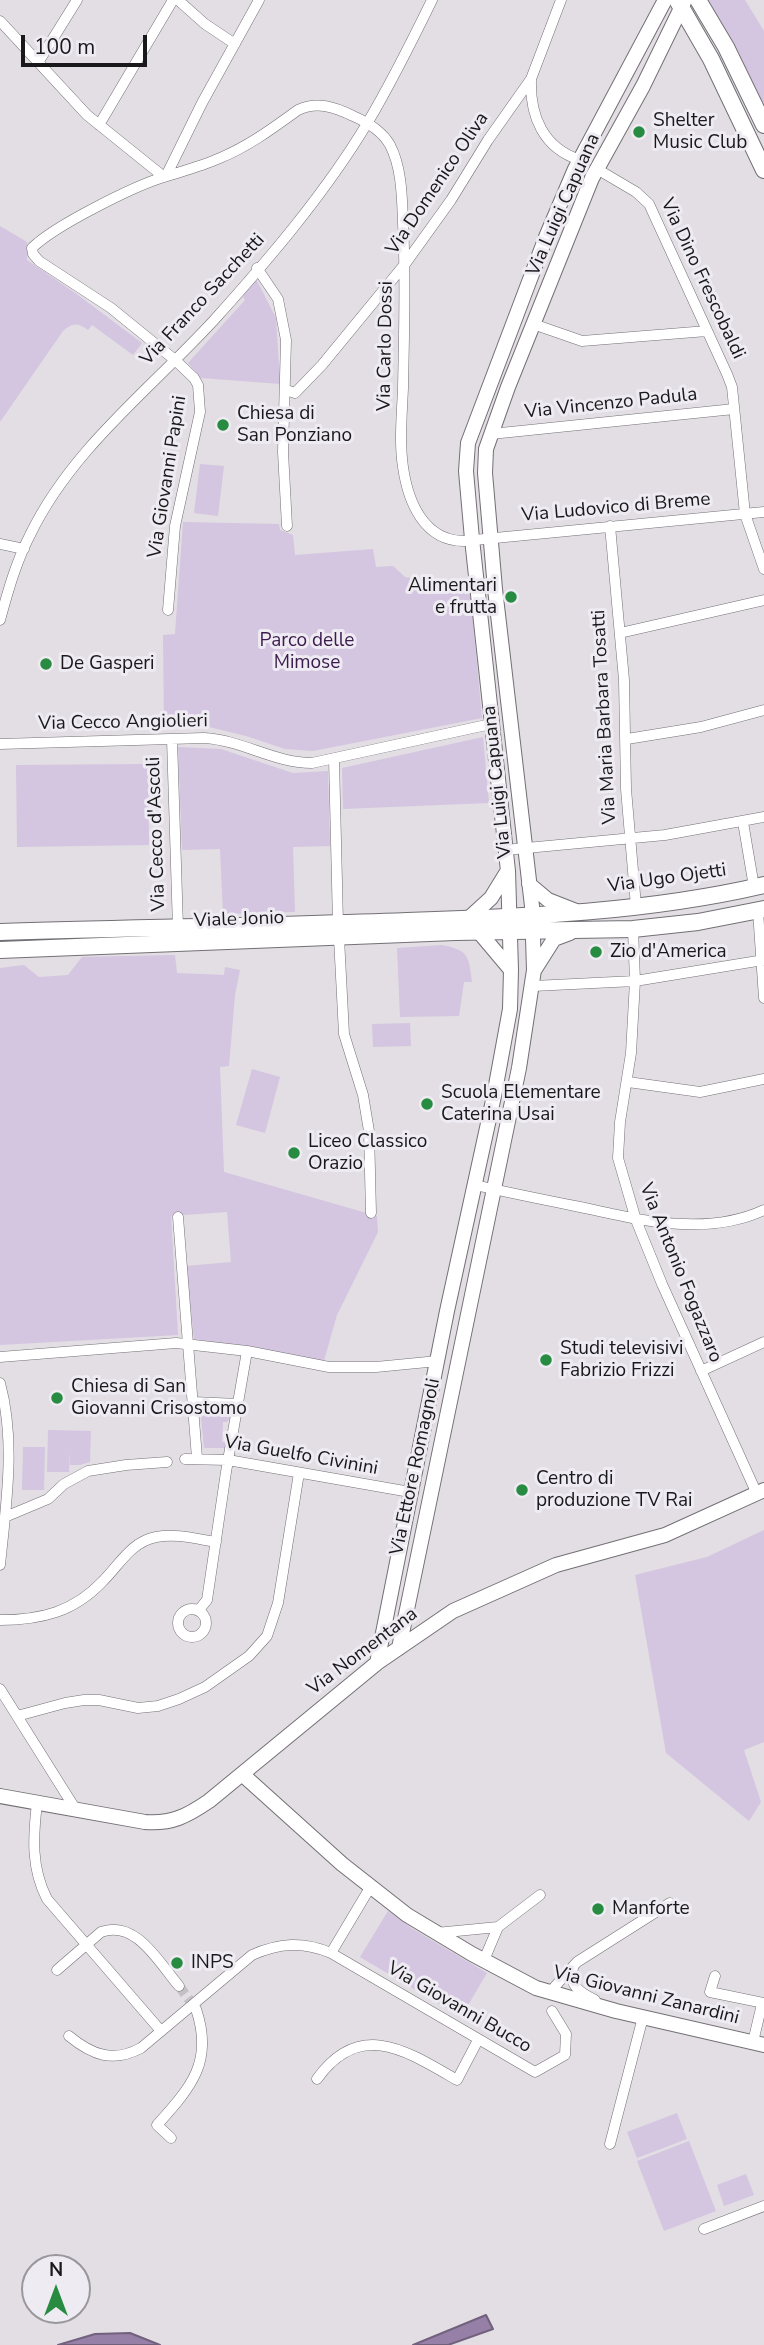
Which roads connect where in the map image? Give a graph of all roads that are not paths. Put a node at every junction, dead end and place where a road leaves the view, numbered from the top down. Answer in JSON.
{"nodes":[{"id":1,"x":77,"y":0,"type":"edge"},
{"id":2,"x":175,"y":0,"type":"edge"},
{"id":3,"x":259,"y":0,"type":"edge"},
{"id":4,"x":432,"y":0,"type":"edge"},
{"id":5,"x":561,"y":0,"type":"edge"},
{"id":6,"x":665,"y":0,"type":"edge"},
{"id":7,"x":698,"y":0,"type":"edge"},
{"id":8,"x":681,"y":2,"type":"edge"},
{"id":9,"x":0,"y":21,"type":"edge"},
{"id":10,"x":235,"y":44,"type":"junction"},
{"id":11,"x":39,"y":61,"type":"junction"},
{"id":12,"x":531,"y":79,"type":"junction"},
{"id":13,"x":614,"y":99,"type":"junction"},
{"id":14,"x":632,"y":105,"type":"junction"},
{"id":15,"x":367,"y":123,"type":"junction"},
{"id":16,"x":99,"y":125,"type":"junction"},
{"id":17,"x":764,"y":125,"type":"edge"},
{"id":18,"x":580,"y":160,"type":"junction"},
{"id":19,"x":597,"y":169,"type":"junction"},
{"id":20,"x":764,"y":170,"type":"edge"},
{"id":21,"x":165,"y":177,"type":"junction"},
{"id":22,"x":405,"y":264,"type":"junction"},
{"id":23,"x":257,"y":268,"type":"junction"},
{"id":24,"x":533,"y":324,"type":"junction"},
{"id":25,"x":707,"y":331,"type":"junction"},
{"id":26,"x":175,"y":360,"type":"junction"},
{"id":27,"x":488,"y":388,"type":"junction"},
{"id":28,"x":286,"y":390,"type":"junction"},
{"id":29,"x":505,"y":395,"type":"junction"},
{"id":30,"x":734,"y":409,"type":"junction"},
{"id":31,"x":491,"y":434,"type":"junction"},
{"id":32,"x":764,"y":512,"type":"edge"},
{"id":33,"x":745,"y":514,"type":"junction"},
{"id":34,"x":287,"y":526,"type":"dead end"},
{"id":35,"x":610,"y":526,"type":"junction"},
{"id":36,"x":491,"y":537,"type":"junction"},
{"id":37,"x":472,"y":539,"type":"junction"},
{"id":38,"x":0,"y":544,"type":"edge"},
{"id":39,"x":24,"y":549,"type":"junction"},
{"id":40,"x":764,"y":569,"type":"edge"},
{"id":41,"x":764,"y":600,"type":"edge"},
{"id":42,"x":168,"y":610,"type":"dead end"},
{"id":43,"x":0,"y":620,"type":"edge"},
{"id":44,"x":620,"y":633,"type":"junction"},
{"id":45,"x":764,"y":710,"type":"edge"},
{"id":46,"x":491,"y":724,"type":"junction"},
{"id":47,"x":172,"y":739,"type":"junction"},
{"id":48,"x":627,"y":739,"type":"junction"},
{"id":49,"x":0,"y":744,"type":"edge"},
{"id":50,"x":334,"y":759,"type":"junction"},
{"id":51,"x":764,"y":817,"type":"edge"},
{"id":52,"x":743,"y":822,"type":"junction"},
{"id":53,"x":629,"y":839,"type":"junction"},
{"id":54,"x":525,"y":848,"type":"junction"},
{"id":55,"x":505,"y":850,"type":"junction"},
{"id":56,"x":508,"y":871,"type":"junction"},
{"id":57,"x":528,"y":877,"type":"junction"},
{"id":58,"x":759,"y":886,"type":"edge"},
{"id":59,"x":636,"y":906,"type":"junction"},
{"id":60,"x":761,"y":910,"type":"edge"},
{"id":61,"x":576,"y":911,"type":"junction"},
{"id":62,"x":558,"y":913,"type":"junction"},
{"id":63,"x":468,"y":919,"type":"junction"},
{"id":64,"x":533,"y":924,"type":"junction"},
{"id":65,"x":510,"y":925,"type":"junction"},
{"id":66,"x":178,"y":928,"type":"junction"},
{"id":67,"x":633,"y":929,"type":"junction"},
{"id":68,"x":27,"y":931,"type":"junction"},
{"id":69,"x":338,"y":931,"type":"junction"},
{"id":70,"x":558,"y":931,"type":"junction"},
{"id":71,"x":577,"y":931,"type":"junction"},
{"id":72,"x":0,"y":932,"type":"edge"},
{"id":73,"x":479,"y":932,"type":"junction"},
{"id":74,"x":4,"y":950,"type":"edge"},
{"id":75,"x":764,"y":960,"type":"edge"},
{"id":76,"x":534,"y":970,"type":"junction"},
{"id":77,"x":511,"y":977,"type":"junction"},
{"id":78,"x":635,"y":981,"type":"junction"},
{"id":79,"x":533,"y":986,"type":"junction"},
{"id":80,"x":764,"y":998,"type":"edge"},
{"id":81,"x":764,"y":1079,"type":"edge"},
{"id":82,"x":628,"y":1082,"type":"junction"},
{"id":83,"x":490,"y":1115,"type":"junction"},
{"id":84,"x":508,"y":1119,"type":"junction"},
{"id":85,"x":475,"y":1185,"type":"junction"},
{"id":86,"x":494,"y":1189,"type":"junction"},
{"id":87,"x":764,"y":1210,"type":"edge"},
{"id":88,"x":371,"y":1213,"type":"dead end"},
{"id":89,"x":178,"y":1217,"type":"dead end"},
{"id":90,"x":636,"y":1220,"type":"junction"},
{"id":91,"x":458,"y":1258,"type":"junction"},
{"id":92,"x":479,"y":1262,"type":"junction"},
{"id":93,"x":470,"y":1308,"type":"junction"},
{"id":94,"x":447,"y":1311,"type":"junction"},
{"id":95,"x":764,"y":1342,"type":"edge"},
{"id":96,"x":190,"y":1344,"type":"junction"},
{"id":97,"x":247,"y":1351,"type":"junction"},
{"id":98,"x":0,"y":1357,"type":"edge"},
{"id":99,"x":438,"y":1361,"type":"junction"},
{"id":100,"x":701,"y":1371,"type":"junction"},
{"id":101,"x":0,"y":1383,"type":"edge"},
{"id":102,"x":431,"y":1393,"type":"junction"},
{"id":103,"x":450,"y":1398,"type":"junction"},
{"id":104,"x":193,"y":1402,"type":"junction"},
{"id":105,"x":238,"y":1404,"type":"junction"},
{"id":106,"x":197,"y":1458,"type":"junction"},
{"id":107,"x":185,"y":1459,"type":"dead end"},
{"id":108,"x":228,"y":1460,"type":"junction"},
{"id":109,"x":167,"y":1462,"type":"dead end"},
{"id":110,"x":299,"y":1473,"type":"junction"},
{"id":111,"x":410,"y":1492,"type":"junction"},
{"id":112,"x":761,"y":1492,"type":"edge"},
{"id":113,"x":3,"y":1521,"type":"edge"},
{"id":114,"x":216,"y":1542,"type":"junction"},
{"id":115,"x":0,"y":1565,"type":"edge"},
{"id":116,"x":198,"y":1611,"type":"dead end"},
{"id":117,"x":0,"y":1620,"type":"edge"},
{"id":118,"x":383,"y":1629,"type":"junction"},
{"id":119,"x":400,"y":1641,"type":"junction"},
{"id":120,"x":377,"y":1663,"type":"junction"},
{"id":121,"x":0,"y":1689,"type":"edge"},
{"id":122,"x":17,"y":1716,"type":"junction"},
{"id":123,"x":242,"y":1774,"type":"junction"},
{"id":124,"x":0,"y":1796,"type":"edge"},
{"id":125,"x":37,"y":1802,"type":"junction"},
{"id":126,"x":76,"y":1810,"type":"junction"},
{"id":127,"x":371,"y":1886,"type":"junction"},
{"id":128,"x":540,"y":1895,"type":"dead end"},
{"id":129,"x":670,"y":1903,"type":"dead end"},
{"id":130,"x":498,"y":1927,"type":"junction"},
{"id":131,"x":436,"y":1933,"type":"junction"},
{"id":132,"x":87,"y":1943,"type":"junction"},
{"id":133,"x":331,"y":1953,"type":"junction"},
{"id":134,"x":484,"y":1960,"type":"junction"},
{"id":135,"x":575,"y":1964,"type":"junction"},
{"id":136,"x":57,"y":1970,"type":"dead end"},
{"id":137,"x":715,"y":1976,"type":"dead end"},
{"id":138,"x":179,"y":1986,"type":"tunnel mouth"},
{"id":139,"x":549,"y":1993,"type":"junction"},
{"id":140,"x":763,"y":2004,"type":"edge"},
{"id":141,"x":196,"y":2009,"type":"tunnel mouth"},
{"id":142,"x":613,"y":2010,"type":"junction"},
{"id":143,"x":552,"y":2011,"type":"dead end"},
{"id":144,"x":643,"y":2017,"type":"junction"},
{"id":145,"x":161,"y":2031,"type":"junction"},
{"id":146,"x":69,"y":2036,"type":"dead end"},
{"id":147,"x":478,"y":2040,"type":"junction"},
{"id":148,"x":758,"y":2043,"type":"edge"},
{"id":149,"x":317,"y":2079,"type":"dead end"},
{"id":150,"x":171,"y":2138,"type":"dead end"},
{"id":151,"x":610,"y":2144,"type":"dead end"},
{"id":152,"x":764,"y":2206,"type":"edge"},
{"id":153,"x":704,"y":2229,"type":"dead end"}],
"edges":[{"from":1,"to":11,"type":"street"},
{"from":2,"to":10,"type":"street"},
{"from":2,"to":16,"type":"street"},
{"from":3,"to":10,"type":"street"},
{"from":4,"to":15,"type":"street","name":"Via Franco Sacchetti"},
{"from":5,"to":12,"type":"street"},
{"from":6,"to":13,"type":"street","name":"Via Luigi Capuana"},
{"from":7,"to":17,"type":"main road"},
{"from":8,"to":14,"type":"street","name":"Via Luigi Capuana"},
{"from":8,"to":20,"type":"main road"},
{"from":9,"to":11,"type":"street"},
{"from":10,"to":21,"type":"street"},
{"from":11,"to":16,"type":"street"},
{"from":12,"to":18,"type":"street"},
{"from":12,"to":22,"type":"street","name":"Via Domenico Oliva"},
{"from":13,"to":14,"type":"street"},
{"from":13,"to":18,"type":"street","name":"Via Luigi Capuana"},
{"from":14,"to":19,"type":"street","name":"Via Luigi Capuana"},
{"from":15,"to":21,"type":"street"},
{"from":15,"to":22,"type":"street","name":"Via Carlo Dossi"},
{"from":15,"to":23,"type":"street","name":"Via Franco Sacchetti"},
{"from":16,"to":21,"type":"street"},
{"from":18,"to":27,"type":"street","name":"Via Luigi Capuana"},
{"from":19,"to":24,"type":"street","name":"Via Luigi Capuana"},
{"from":19,"to":25,"type":"street","name":"Via Dino Frescobaldi"},
{"from":21,"to":26,"type":"street","name":"Via Giovanni Papini"},
{"from":22,"to":28,"type":"street","name":"Via Domenico Oliva"},
{"from":22,"to":37,"type":"street","name":"Via Carlo Dossi"},
{"from":23,"to":26,"type":"street","name":"Via Franco Sacchetti"},
{"from":23,"to":28,"type":"street"},
{"from":24,"to":25,"type":"street"},
{"from":24,"to":29,"type":"street","name":"Via Luigi Capuana"},
{"from":25,"to":30,"type":"street","name":"Via Dino Frescobaldi"},
{"from":26,"to":39,"type":"street","name":"Via Franco Sacchetti"},
{"from":26,"to":42,"type":"street","name":"Via Giovanni Papini"},
{"from":27,"to":29,"type":"street"},
{"from":27,"to":37,"type":"street","name":"Via Luigi Capuana"},
{"from":28,"to":34,"type":"street"},
{"from":29,"to":31,"type":"street","name":"Via Luigi Capuana"},
{"from":30,"to":31,"type":"street","name":"Via Vincenzo Padula"},
{"from":30,"to":33,"type":"street","name":"Via Dino Frescobaldi"},
{"from":31,"to":36,"type":"street","name":"Via Luigi Capuana"},
{"from":32,"to":33,"type":"street","name":"Via Ludovico di Breme"},
{"from":33,"to":35,"type":"street","name":"Via Ludovico di Breme"},
{"from":33,"to":40,"type":"street","name":"Via Dino Frescobaldi"},
{"from":35,"to":36,"type":"street","name":"Via Ludovico di Breme"},
{"from":35,"to":44,"type":"street","name":"Via Maria Barbara Tosatti"},
{"from":36,"to":37,"type":"street","name":"Via Ludovico di Breme"},
{"from":36,"to":54,"type":"street","name":"Via Luigi Capuana"},
{"from":37,"to":46,"type":"street","name":"Via Luigi Capuana"},
{"from":38,"to":39,"type":"street"},
{"from":39,"to":43,"type":"street","name":"Via Franco Sacchetti"},
{"from":41,"to":44,"type":"street"},
{"from":44,"to":48,"type":"street","name":"Via Maria Barbara Tosatti"},
{"from":45,"to":48,"type":"street"},
{"from":46,"to":50,"type":"street","name":"Via Cecco Angiolieri"},
{"from":46,"to":55,"type":"street","name":"Via Luigi Capuana"},
{"from":47,"to":49,"type":"street","name":"Via Cecco Angiolieri"},
{"from":47,"to":50,"type":"street","name":"Via Cecco Angiolieri"},
{"from":47,"to":66,"type":"street","name":"Via Cecco d'Ascoli"},
{"from":48,"to":53,"type":"street","name":"Via Maria Barbara Tosatti"},
{"from":50,"to":69,"type":"street"},
{"from":51,"to":52,"type":"street"},
{"from":52,"to":53,"type":"street"},
{"from":52,"to":58,"type":"street"},
{"from":53,"to":54,"type":"street"},
{"from":53,"to":59,"type":"street","name":"Via Maria Barbara Tosatti"},
{"from":54,"to":55,"type":"street"},
{"from":54,"to":57,"type":"street","name":"Via Luigi Capuana"},
{"from":55,"to":56,"type":"street","name":"Via Luigi Capuana"},
{"from":56,"to":57,"type":"street","name":"Via Luigi Capuana"},
{"from":56,"to":63,"type":"street"},
{"from":56,"to":65,"type":"street","name":"Via Ettore Romagnoli"},
{"from":57,"to":61,"type":"street"},
{"from":57,"to":64,"type":"street","name":"Via Ettore Romagnoli"},
{"from":58,"to":59,"type":"main road","name":"Via Ugo Ojetti"},
{"from":59,"to":61,"type":"main road","name":"Via Ugo Ojetti"},
{"from":60,"to":67,"type":"main road"},
{"from":60,"to":75,"type":"street"},
{"from":61,"to":62,"type":"main road","name":"Via Ugo Ojetti"},
{"from":62,"to":64,"type":"main road","name":"Via Ugo Ojetti"},
{"from":62,"to":70,"type":"street"},
{"from":63,"to":65,"type":"main road","name":"Viale Jonio"},
{"from":63,"to":69,"type":"main road","name":"Viale Jonio"},
{"from":64,"to":65,"type":"main road"},
{"from":64,"to":70,"type":"main road"},
{"from":64,"to":76,"type":"street","name":"Via Ettore Romagnoli"},
{"from":65,"to":73,"type":"main road","name":"Viale Jonio"},
{"from":65,"to":77,"type":"street","name":"Via Ettore Romagnoli"},
{"from":66,"to":68,"type":"main road","name":"Viale Jonio"},
{"from":66,"to":69,"type":"main road","name":"Viale Jonio"},
{"from":67,"to":71,"type":"main road"},
{"from":67,"to":78,"type":"street","name":"Via Antonio Fogazzaro"},
{"from":68,"to":72,"type":"main road","name":"Viale Jonio"},
{"from":68,"to":74,"type":"street"},
{"from":69,"to":73,"type":"main road","name":"Viale Jonio"},
{"from":69,"to":74,"type":"main road","name":"Viale Jonio"},
{"from":69,"to":88,"type":"street"},
{"from":70,"to":71,"type":"main road"},
{"from":71,"to":76,"type":"street"},
{"from":73,"to":77,"type":"street"},
{"from":75,"to":78,"type":"street"},
{"from":75,"to":80,"type":"street"},
{"from":76,"to":79,"type":"street","name":"Via Ettore Romagnoli"},
{"from":77,"to":79,"type":"street"},
{"from":77,"to":83,"type":"street","name":"Via Ettore Romagnoli"},
{"from":78,"to":79,"type":"street"},
{"from":78,"to":82,"type":"street","name":"Via Antonio Fogazzaro"},
{"from":79,"to":84,"type":"street","name":"Via Ettore Romagnoli"},
{"from":81,"to":82,"type":"street"},
{"from":82,"to":90,"type":"street","name":"Via Antonio Fogazzaro"},
{"from":83,"to":84,"type":"street"},
{"from":83,"to":85,"type":"street","name":"Via Ettore Romagnoli"},
{"from":84,"to":86,"type":"street","name":"Via Ettore Romagnoli"},
{"from":85,"to":86,"type":"street"},
{"from":85,"to":91,"type":"street","name":"Via Ettore Romagnoli"},
{"from":86,"to":90,"type":"street"},
{"from":86,"to":92,"type":"street","name":"Via Ettore Romagnoli"},
{"from":87,"to":90,"type":"street"},
{"from":89,"to":96,"type":"street"},
{"from":90,"to":100,"type":"street","name":"Via Antonio Fogazzaro"},
{"from":91,"to":92,"type":"street"},
{"from":91,"to":94,"type":"street","name":"Via Ettore Romagnoli"},
{"from":92,"to":93,"type":"street","name":"Via Ettore Romagnoli"},
{"from":93,"to":94,"type":"street"},
{"from":93,"to":103,"type":"street","name":"Via Ettore Romagnoli"},
{"from":94,"to":99,"type":"street","name":"Via Ettore Romagnoli"},
{"from":95,"to":100,"type":"street"},
{"from":96,"to":97,"type":"street"},
{"from":96,"to":98,"type":"street"},
{"from":96,"to":104,"type":"street"},
{"from":97,"to":99,"type":"street"},
{"from":97,"to":105,"type":"street"},
{"from":99,"to":102,"type":"street","name":"Via Ettore Romagnoli"},
{"from":100,"to":112,"type":"street","name":"Via Antonio Fogazzaro"},
{"from":101,"to":113,"type":"street"},
{"from":102,"to":103,"type":"street"},
{"from":102,"to":111,"type":"street","name":"Via Ettore Romagnoli"},
{"from":103,"to":119,"type":"street","name":"Via Ettore Romagnoli"},
{"from":104,"to":105,"type":"street"},
{"from":104,"to":106,"type":"street"},
{"from":105,"to":108,"type":"street"},
{"from":106,"to":107,"type":"street","name":"Via Guelfo Civinini"},
{"from":106,"to":108,"type":"street","name":"Via Guelfo Civinini"},
{"from":108,"to":110,"type":"street","name":"Via Guelfo Civinini"},
{"from":108,"to":114,"type":"street"},
{"from":109,"to":113,"type":"street"},
{"from":110,"to":111,"type":"street","name":"Via Guelfo Civinini"},
{"from":110,"to":122,"type":"street"},
{"from":111,"to":118,"type":"street","name":"Via Ettore Romagnoli"},
{"from":112,"to":119,"type":"street","name":"Via Nomentana"},
{"from":113,"to":115,"type":"street"},
{"from":114,"to":116,"type":"street"},
{"from":114,"to":117,"type":"street"},
{"from":118,"to":119,"type":"street"},
{"from":118,"to":120,"type":"street","name":"Via Ettore Romagnoli"},
{"from":119,"to":120,"type":"street","name":"Via Nomentana"},
{"from":120,"to":123,"type":"street","name":"Via Nomentana"},
{"from":121,"to":122,"type":"street"},
{"from":122,"to":126,"type":"street"},
{"from":123,"to":126,"type":"street","name":"Via Nomentana"},
{"from":123,"to":127,"type":"street","name":"Via Giovanni Zanardini"},
{"from":124,"to":125,"type":"street","name":"Via Nomentana"},
{"from":125,"to":126,"type":"street","name":"Via Nomentana"},
{"from":125,"to":132,"type":"street"},
{"from":127,"to":131,"type":"street","name":"Via Giovanni Zanardini"},
{"from":127,"to":133,"type":"street"},
{"from":128,"to":130,"type":"street"},
{"from":129,"to":135,"type":"street"},
{"from":130,"to":131,"type":"street"},
{"from":130,"to":134,"type":"street"},
{"from":131,"to":134,"type":"street","name":"Via Giovanni Zanardini"},
{"from":132,"to":136,"type":"street"},
{"from":132,"to":138,"type":"street"},
{"from":132,"to":145,"type":"street"},
{"from":133,"to":145,"type":"street","name":"Via Giovanni Bucco"},
{"from":133,"to":147,"type":"street","name":"Via Giovanni Bucco"},
{"from":134,"to":139,"type":"street","name":"Via Giovanni Zanardini"},
{"from":135,"to":139,"type":"street"},
{"from":135,"to":142,"type":"street"},
{"from":137,"to":140,"type":"street"},
{"from":139,"to":142,"type":"street","name":"Via Giovanni Zanardini"},
{"from":140,"to":148,"type":"street"},
{"from":141,"to":150,"type":"street"},
{"from":142,"to":144,"type":"street","name":"Via Giovanni Zanardini"},
{"from":143,"to":147,"type":"street","name":"Via Giovanni Bucco"},
{"from":144,"to":148,"type":"street","name":"Via Giovanni Zanardini"},
{"from":144,"to":151,"type":"street"},
{"from":145,"to":146,"type":"street","name":"Via Giovanni Bucco"},
{"from":147,"to":149,"type":"street"},
{"from":152,"to":153,"type":"street"}]}
